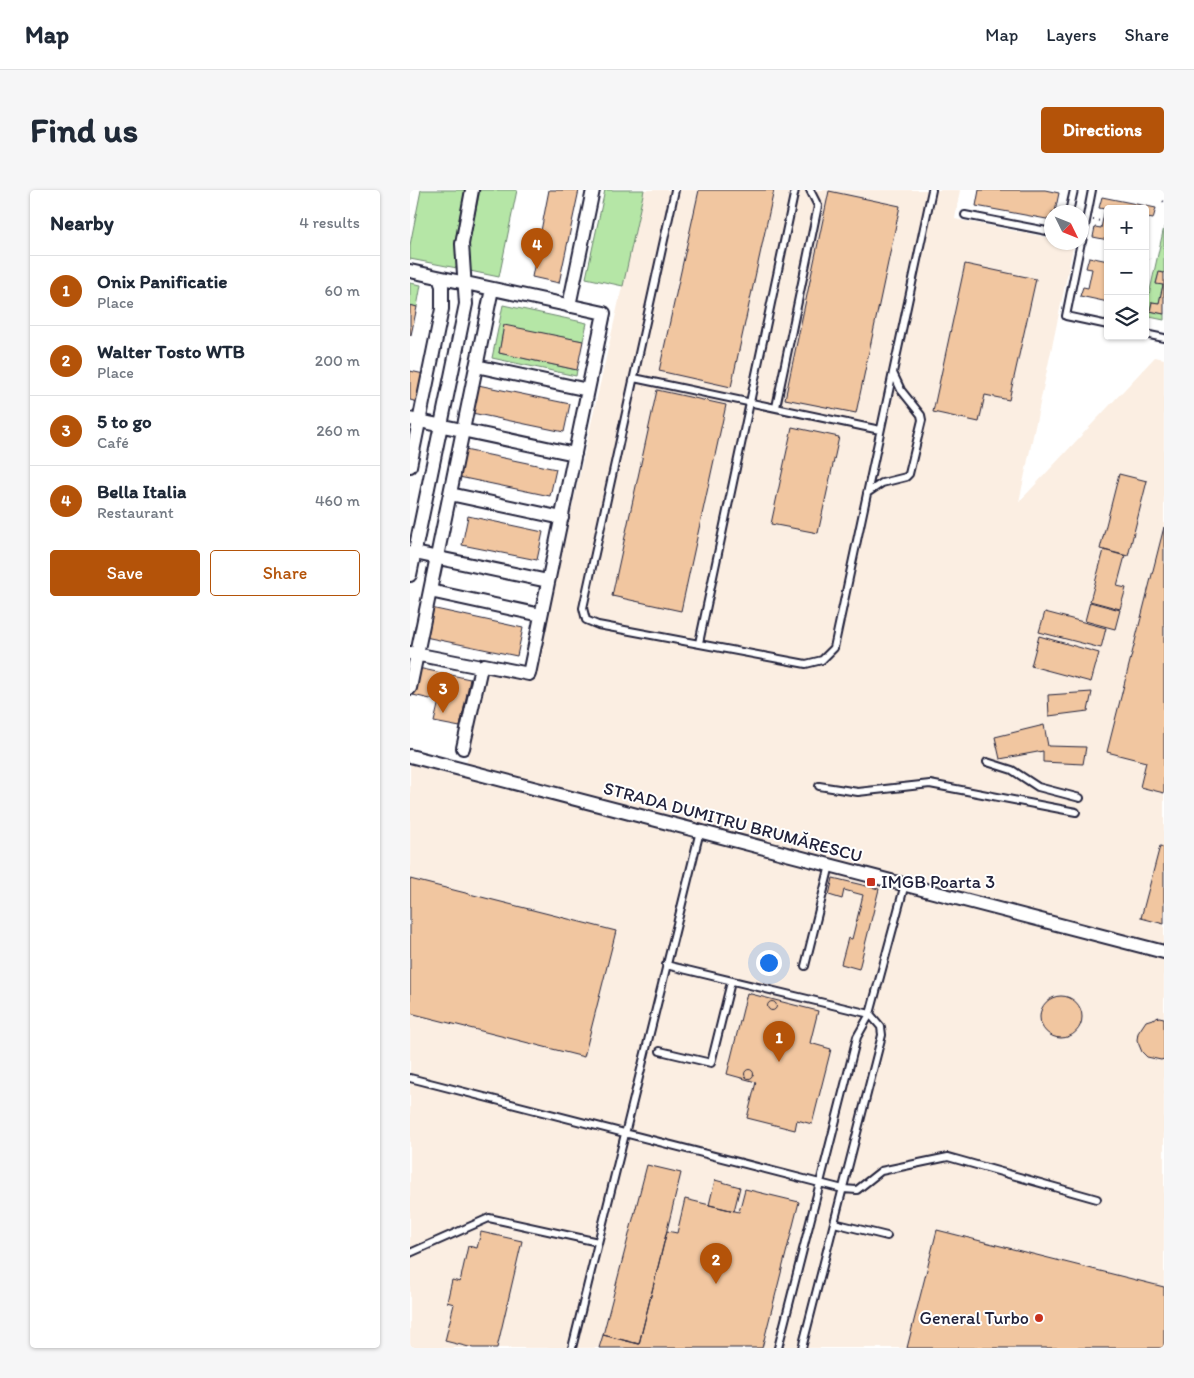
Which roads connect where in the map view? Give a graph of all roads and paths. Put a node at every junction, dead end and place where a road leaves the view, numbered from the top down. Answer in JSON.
{"nodes":[{"id":1,"x":472,"y":190,"type":"edge"},
{"id":2,"x":593,"y":190,"type":"edge"},
{"id":3,"x":675,"y":190,"type":"edge"},
{"id":4,"x":795,"y":190,"type":"edge"},
{"id":5,"x":810,"y":190,"type":"edge"},
{"id":6,"x":932,"y":190,"type":"edge"},
{"id":7,"x":1074,"y":190,"type":"edge"},
{"id":8,"x":1092,"y":190,"type":"edge"},
{"id":9,"x":1071,"y":205,"type":"edge"},
{"id":10,"x":1089,"y":205,"type":"edge"},
{"id":11,"x":965,"y":215,"type":"dead end"},
{"id":12,"x":1044,"y":230,"type":"edge"},
{"id":13,"x":1079,"y":250,"type":"edge"},
{"id":14,"x":410,"y":271,"type":"edge"},
{"id":15,"x":439,"y":278,"type":"junction"},
{"id":16,"x":464,"y":283,"type":"junction"},
{"id":17,"x":492,"y":289,"type":"junction"},
{"id":18,"x":570,"y":306,"type":"junction"},
{"id":19,"x":1104,"y":324,"type":"edge"},
{"id":20,"x":1149,"y":335,"type":"edge"},
{"id":21,"x":1164,"y":338,"type":"edge"},
{"id":22,"x":476,"y":366,"type":"junction"},
{"id":23,"x":893,"y":373,"type":"junction"},
{"id":24,"x":634,"y":378,"type":"junction"},
{"id":25,"x":588,"y":390,"type":"junction"},
{"id":26,"x":750,"y":402,"type":"junction"},
{"id":27,"x":776,"y":407,"type":"junction"},
{"id":28,"x":415,"y":420,"type":"edge"},
{"id":29,"x":441,"y":426,"type":"junction"},
{"id":30,"x":463,"y":430,"type":"junction"},
{"id":31,"x":880,"y":430,"type":"junction"},
{"id":32,"x":575,"y":454,"type":"junction"},
{"id":33,"x":410,"y":466,"type":"edge"},
{"id":34,"x":867,"y":493,"type":"junction"},
{"id":35,"x":450,"y":494,"type":"junction"},
{"id":36,"x":562,"y":518,"type":"junction"},
{"id":37,"x":412,"y":553,"type":"edge"},
{"id":38,"x":437,"y":558,"type":"junction"},
{"id":39,"x":410,"y":575,"type":"edge"},
{"id":40,"x":548,"y":581,"type":"junction"},
{"id":41,"x":430,"y":591,"type":"junction"},
{"id":42,"x":542,"y":615,"type":"junction"},
{"id":43,"x":699,"y":643,"type":"junction"},
{"id":44,"x":413,"y":654,"type":"edge"},
{"id":45,"x":481,"y":667,"type":"junction"},
{"id":46,"x":410,"y":688,"type":"edge"},
{"id":47,"x":463,"y":748,"type":"dead end"},
{"id":48,"x":410,"y":756,"type":"edge"},
{"id":49,"x":987,"y":762,"type":"dead end"},
{"id":50,"x":818,"y":786,"type":"dead end"},
{"id":51,"x":1080,"y":798,"type":"dead end"},
{"id":52,"x":1076,"y":812,"type":"dead end"},
{"id":53,"x":700,"y":831,"type":"junction"},
{"id":54,"x":830,"y":865,"type":"junction"},
{"id":55,"x":904,"y":884,"type":"junction"},
{"id":56,"x":1164,"y":952,"type":"edge"},
{"id":57,"x":666,"y":966,"type":"junction"},
{"id":58,"x":804,"y":966,"type":"dead end"},
{"id":59,"x":731,"y":982,"type":"junction"},
{"id":60,"x":870,"y":1014,"type":"junction"},
{"id":61,"x":660,"y":1051,"type":"dead end"},
{"id":62,"x":410,"y":1078,"type":"edge"},
{"id":63,"x":625,"y":1132,"type":"junction"},
{"id":64,"x":820,"y":1182,"type":"junction"},
{"id":65,"x":843,"y":1189,"type":"junction"},
{"id":66,"x":1097,"y":1199,"type":"dead end"},
{"id":67,"x":834,"y":1222,"type":"junction"},
{"id":68,"x":887,"y":1236,"type":"dead end"},
{"id":69,"x":598,"y":1242,"type":"junction"},
{"id":70,"x":410,"y":1253,"type":"edge"},
{"id":71,"x":572,"y":1348,"type":"edge"},
{"id":72,"x":778,"y":1348,"type":"edge"},
{"id":73,"x":802,"y":1348,"type":"edge"}],
"edges":[{"from":1,"to":16,"type":"street"},
{"from":2,"to":18,"type":"street"},
{"from":3,"to":24,"type":"lane"},
{"from":4,"to":26,"type":"lane"},
{"from":5,"to":27,"type":"lane"},
{"from":6,"to":23,"type":"lane"},
{"from":7,"to":9,"type":"lane"},
{"from":8,"to":10,"type":"lane"},
{"from":11,"to":12,"type":"lane"},
{"from":13,"to":19,"type":"lane"},
{"from":14,"to":15,"type":"street"},
{"from":15,"to":16,"type":"street"},
{"from":15,"to":28,"type":"street"},
{"from":16,"to":17,"type":"street"},
{"from":16,"to":29,"type":"street"},
{"from":17,"to":18,"type":"street"},
{"from":17,"to":22,"type":"street"},
{"from":18,"to":25,"type":"street"},
{"from":20,"to":21,"type":"lane"},
{"from":22,"to":25,"type":"street"},
{"from":22,"to":30,"type":"street"},
{"from":23,"to":31,"type":"lane"},
{"from":23,"to":34,"type":"lane"},
{"from":24,"to":26,"type":"lane"},
{"from":24,"to":43,"type":"lane"},
{"from":25,"to":32,"type":"street"},
{"from":26,"to":27,"type":"lane"},
{"from":26,"to":43,"type":"lane"},
{"from":27,"to":31,"type":"lane"},
{"from":28,"to":29,"type":"street"},
{"from":28,"to":33,"type":"street"},
{"from":29,"to":30,"type":"street"},
{"from":29,"to":37,"type":"street"},
{"from":30,"to":32,"type":"street"},
{"from":30,"to":35,"type":"street"},
{"from":31,"to":34,"type":"lane"},
{"from":32,"to":36,"type":"street"},
{"from":34,"to":43,"type":"lane"},
{"from":35,"to":36,"type":"street"},
{"from":35,"to":38,"type":"street"},
{"from":36,"to":40,"type":"street"},
{"from":37,"to":38,"type":"street"},
{"from":37,"to":39,"type":"street"},
{"from":38,"to":40,"type":"street"},
{"from":38,"to":41,"type":"street"},
{"from":40,"to":42,"type":"street"},
{"from":41,"to":42,"type":"street"},
{"from":41,"to":44,"type":"street"},
{"from":42,"to":45,"type":"street"},
{"from":44,"to":45,"type":"street"},
{"from":44,"to":46,"type":"street"},
{"from":45,"to":47,"type":"street"},
{"from":48,"to":53,"type":"street","name":"STRADA DUMITRU BRUMĂRESCU"},
{"from":49,"to":51,"type":"lane"},
{"from":50,"to":52,"type":"lane"},
{"from":53,"to":54,"type":"street","name":"STRADA DUMITRU BRUMĂRESCU"},
{"from":53,"to":57,"type":"lane"},
{"from":54,"to":55,"type":"street","name":"STRADA DUMITRU BRUMĂRESCU"},
{"from":54,"to":58,"type":"lane"},
{"from":55,"to":56,"type":"street","name":"STRADA DUMITRU BRUMĂRESCU"},
{"from":55,"to":60,"type":"lane"},
{"from":57,"to":59,"type":"lane"},
{"from":57,"to":63,"type":"lane"},
{"from":59,"to":60,"type":"lane"},
{"from":59,"to":61,"type":"lane"},
{"from":60,"to":64,"type":"lane"},
{"from":60,"to":65,"type":"lane"},
{"from":62,"to":63,"type":"lane"},
{"from":63,"to":64,"type":"lane"},
{"from":63,"to":69,"type":"lane"},
{"from":64,"to":65,"type":"lane"},
{"from":64,"to":72,"type":"lane"},
{"from":65,"to":66,"type":"lane"},
{"from":65,"to":67,"type":"lane"},
{"from":67,"to":68,"type":"lane"},
{"from":67,"to":73,"type":"lane"},
{"from":69,"to":70,"type":"lane"},
{"from":69,"to":71,"type":"lane"}]}
